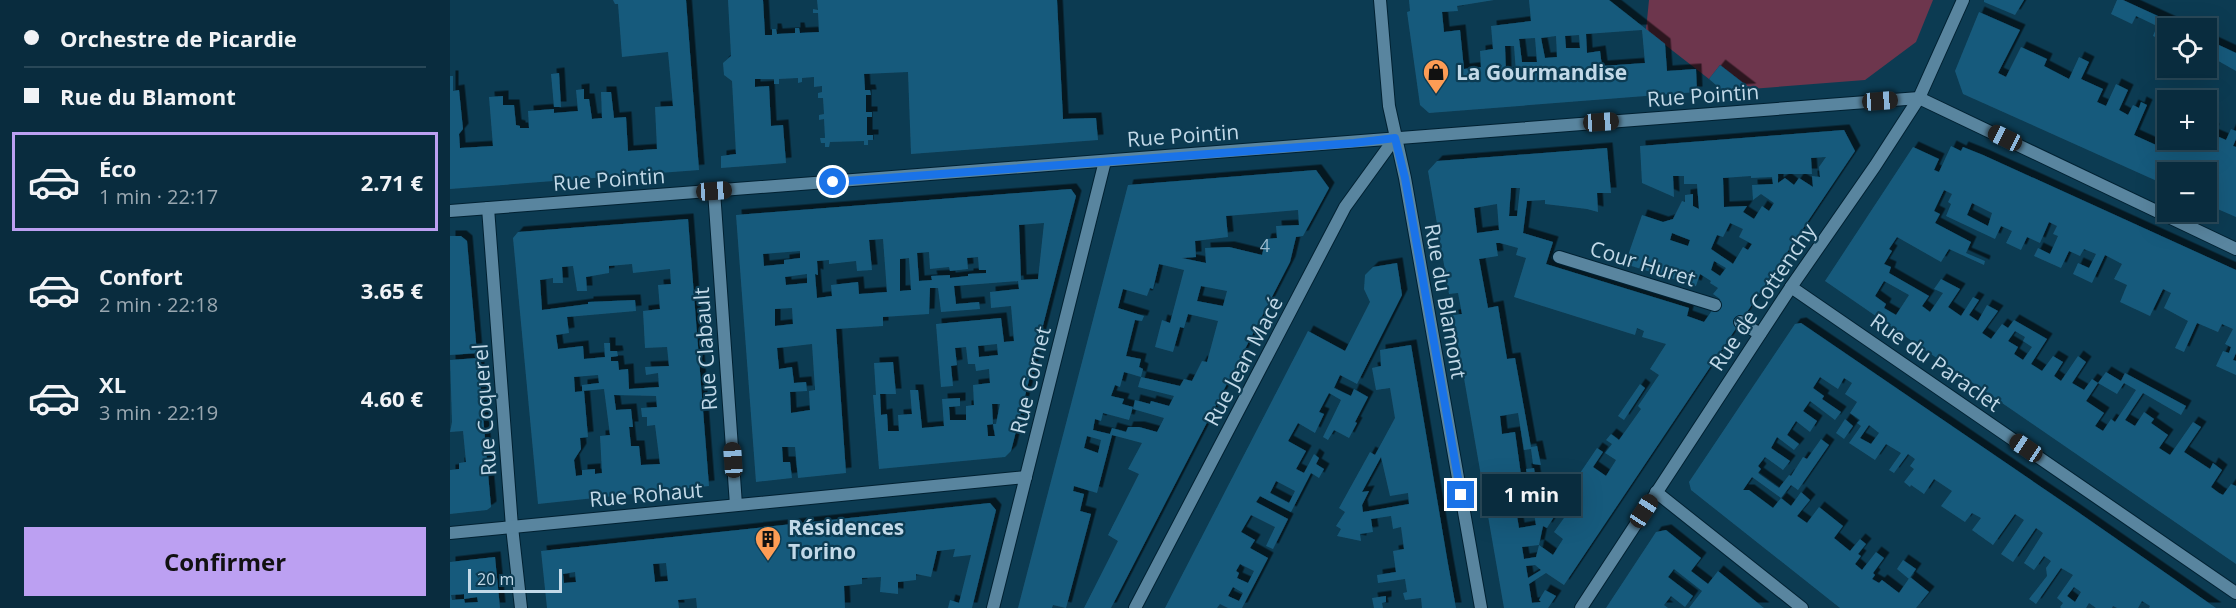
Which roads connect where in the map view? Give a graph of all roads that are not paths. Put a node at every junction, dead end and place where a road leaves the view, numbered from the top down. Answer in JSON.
{"nodes":[{"id":1,"x":1380,"y":0,"type":"edge"},
{"id":2,"x":1963,"y":0,"type":"edge"},
{"id":3,"x":1918,"y":98,"type":"junction"},
{"id":4,"x":1395,"y":138,"type":"junction"},
{"id":5,"x":1105,"y":161,"type":"junction"},
{"id":6,"x":714,"y":191,"type":"junction"},
{"id":7,"x":488,"y":208,"type":"junction"},
{"id":8,"x":450,"y":211,"type":"edge"},
{"id":9,"x":2236,"y":249,"type":"edge"},
{"id":10,"x":1559,"y":257,"type":"dead end"},
{"id":11,"x":1791,"y":286,"type":"junction"},
{"id":12,"x":1715,"y":305,"type":"dead end"},
{"id":13,"x":1740,"y":322,"type":"dead end"},
{"id":14,"x":1760,"y":334,"type":"junction"},
{"id":15,"x":1026,"y":477,"type":"junction"},
{"id":16,"x":1656,"y":492,"type":"junction"},
{"id":17,"x":736,"y":505,"type":"junction"},
{"id":18,"x":512,"y":526,"type":"junction"},
{"id":19,"x":450,"y":532,"type":"edge"},
{"id":20,"x":2236,"y":593,"type":"edge"},
{"id":21,"x":521,"y":608,"type":"edge"},
{"id":22,"x":993,"y":608,"type":"edge"},
{"id":23,"x":1135,"y":608,"type":"edge"},
{"id":24,"x":1481,"y":608,"type":"edge"},
{"id":25,"x":1581,"y":608,"type":"edge"},
{"id":26,"x":1802,"y":608,"type":"edge"}],
"edges":[{"from":1,"to":4,"type":"street","name":"Rue du Blamont"},
{"from":2,"to":3,"type":"street","name":"Rue de Cottenchy"},
{"from":3,"to":4,"type":"street","name":"Rue Pointin"},
{"from":3,"to":9,"type":"street"},
{"from":3,"to":11,"type":"street","name":"Rue de Cottenchy"},
{"from":4,"to":5,"type":"street","name":"Rue Pointin"},
{"from":4,"to":23,"type":"street","name":"Rue Jean Macé"},
{"from":4,"to":24,"type":"street","name":"Rue du Blamont"},
{"from":5,"to":6,"type":"street","name":"Rue Pointin"},
{"from":5,"to":15,"type":"street","name":"Rue Cornet"},
{"from":6,"to":7,"type":"street","name":"Rue Pointin"},
{"from":6,"to":17,"type":"street","name":"Rue Clabault"},
{"from":7,"to":8,"type":"street","name":"Rue Pointin"},
{"from":7,"to":18,"type":"street","name":"Rue Coquerel"},
{"from":10,"to":12,"type":"street","name":"Cour Huret"},
{"from":11,"to":14,"type":"street","name":"Rue de Cottenchy"},
{"from":11,"to":20,"type":"street","name":"Rue du Paraclet"},
{"from":13,"to":14,"type":"street"},
{"from":14,"to":16,"type":"street","name":"Rue de Cottenchy"},
{"from":15,"to":17,"type":"street","name":"Rue Rohaut"},
{"from":15,"to":22,"type":"street","name":"Rue Cornet"},
{"from":16,"to":25,"type":"street","name":"Rue de Cottenchy"},
{"from":16,"to":26,"type":"street"},
{"from":17,"to":18,"type":"street","name":"Rue Rohaut"},
{"from":18,"to":19,"type":"street","name":"Rue Rohaut"},
{"from":18,"to":21,"type":"street","name":"Rue Coquerel"}]}
